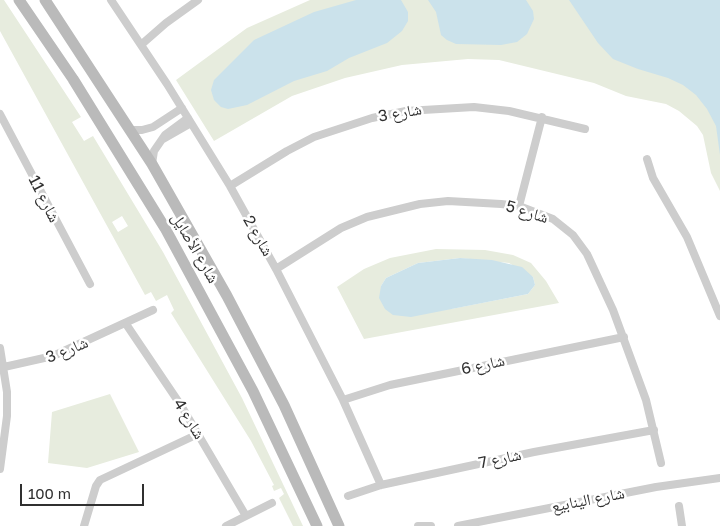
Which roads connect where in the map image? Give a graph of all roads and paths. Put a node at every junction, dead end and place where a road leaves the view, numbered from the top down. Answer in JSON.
{"nodes":[{"id":1,"x":19,"y":0,"type":"edge"},
{"id":2,"x":45,"y":0,"type":"edge"},
{"id":3,"x":111,"y":0,"type":"edge"},
{"id":4,"x":198,"y":0,"type":"edge"},
{"id":5,"x":142,"y":44,"type":"junction"},
{"id":6,"x":182,"y":108,"type":"junction"},
{"id":7,"x":0,"y":114,"type":"edge"},
{"id":8,"x":542,"y":117,"type":"junction"},
{"id":9,"x":190,"y":121,"type":"junction"},
{"id":10,"x":153,"y":127,"type":"junction"},
{"id":11,"x":584,"y":128,"type":"dead end"},
{"id":12,"x":130,"y":130,"type":"junction"},
{"id":13,"x":161,"y":140,"type":"junction"},
{"id":14,"x":647,"y":159,"type":"dead end"},
{"id":15,"x":152,"y":164,"type":"junction"},
{"id":16,"x":230,"y":186,"type":"junction"},
{"id":17,"x":519,"y":206,"type":"junction"},
{"id":18,"x":276,"y":269,"type":"junction"},
{"id":19,"x":90,"y":284,"type":"dead end"},
{"id":20,"x":154,"y":310,"type":"dead end"},
{"id":21,"x":720,"y":316,"type":"edge"},
{"id":22,"x":126,"y":324,"type":"junction"},
{"id":23,"x":624,"y":337,"type":"junction"},
{"id":24,"x":0,"y":348,"type":"edge"},
{"id":25,"x":4,"y":367,"type":"junction"},
{"id":26,"x":344,"y":400,"type":"junction"},
{"id":27,"x":654,"y":430,"type":"junction"},
{"id":28,"x":198,"y":434,"type":"junction"},
{"id":29,"x":661,"y":463,"type":"dead end"},
{"id":30,"x":0,"y":469,"type":"edge"},
{"id":31,"x":720,"y":478,"type":"edge"},
{"id":32,"x":381,"y":485,"type":"junction"},
{"id":33,"x":348,"y":496,"type":"dead end"},
{"id":34,"x":272,"y":503,"type":"dead end"},
{"id":35,"x":679,"y":506,"type":"dead end"},
{"id":36,"x":246,"y":516,"type":"junction"},
{"id":37,"x":84,"y":526,"type":"edge"},
{"id":38,"x":226,"y":526,"type":"edge"},
{"id":39,"x":317,"y":526,"type":"edge"},
{"id":40,"x":339,"y":526,"type":"edge"},
{"id":41,"x":418,"y":526,"type":"edge"},
{"id":42,"x":431,"y":526,"type":"edge"},
{"id":43,"x":458,"y":526,"type":"edge"},
{"id":44,"x":682,"y":526,"type":"edge"}],
"edges":[{"from":1,"to":39,"type":"main road","name":"شارع الأصايل"},
{"from":2,"to":12,"type":"main road","name":"شارع الأصايل"},
{"from":3,"to":5,"type":"street","name":"شارع 2"},
{"from":4,"to":5,"type":"street"},
{"from":5,"to":6,"type":"street","name":"شارع 2"},
{"from":6,"to":9,"type":"street","name":"شارع 2"},
{"from":6,"to":10,"type":"street"},
{"from":7,"to":19,"type":"street","name":"شارع 11"},
{"from":8,"to":11,"type":"street","name":"شارع 3"},
{"from":8,"to":16,"type":"street","name":"شارع 3"},
{"from":8,"to":17,"type":"street"},
{"from":9,"to":13,"type":"street"},
{"from":9,"to":16,"type":"street","name":"شارع 2"},
{"from":10,"to":12,"type":"street"},
{"from":10,"to":13,"type":"street"},
{"from":12,"to":15,"type":"main road","name":"شارع الأصايل"},
{"from":13,"to":15,"type":"street"},
{"from":14,"to":21,"type":"street"},
{"from":15,"to":40,"type":"main road","name":"شارع الأصايل"},
{"from":16,"to":18,"type":"street","name":"شارع 2"},
{"from":17,"to":18,"type":"street","name":"شارع 5"},
{"from":17,"to":23,"type":"street","name":"شارع 5"},
{"from":18,"to":26,"type":"street","name":"شارع 2"},
{"from":20,"to":22,"type":"street","name":"شارع 3"},
{"from":22,"to":25,"type":"street","name":"شارع 3"},
{"from":22,"to":28,"type":"street","name":"شارع 4"},
{"from":23,"to":26,"type":"street","name":"شارع 6"},
{"from":23,"to":27,"type":"street","name":"شارع 5"},
{"from":24,"to":25,"type":"street"},
{"from":25,"to":30,"type":"street"},
{"from":26,"to":32,"type":"street","name":"شارع 2"},
{"from":27,"to":29,"type":"street","name":"شارع 5"},
{"from":27,"to":32,"type":"street","name":"شارع 7"},
{"from":28,"to":36,"type":"street","name":"شارع 4"},
{"from":28,"to":37,"type":"street"},
{"from":31,"to":43,"type":"street","name":"شارع الينابيع"},
{"from":32,"to":33,"type":"street","name":"شارع 7"},
{"from":34,"to":36,"type":"street"},
{"from":35,"to":44,"type":"street"},
{"from":36,"to":38,"type":"street"},
{"from":41,"to":42,"type":"street"}]}
